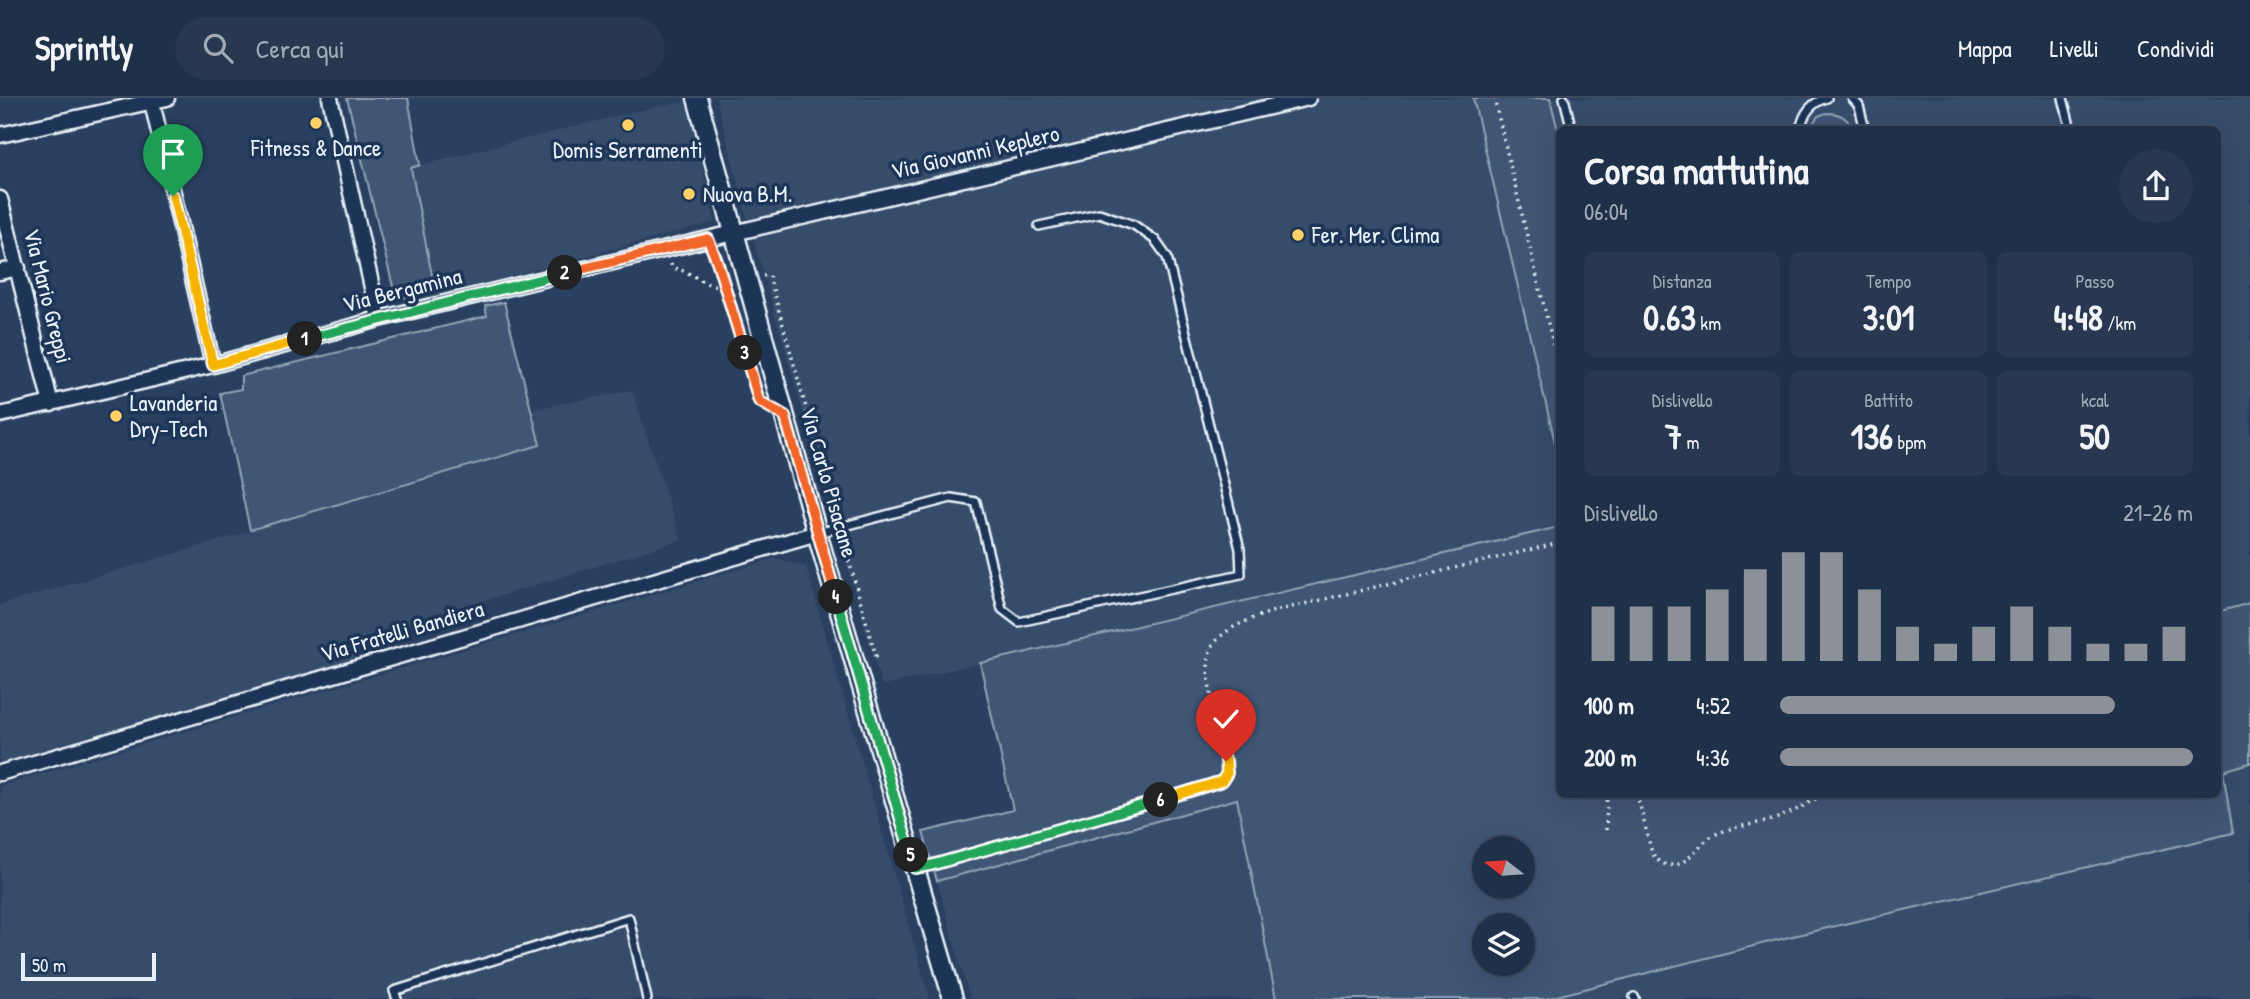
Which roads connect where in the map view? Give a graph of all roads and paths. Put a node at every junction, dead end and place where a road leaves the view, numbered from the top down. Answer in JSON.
{"nodes":[{"id":1,"x":167,"y":98,"type":"edge"},
{"id":2,"x":330,"y":98,"type":"edge"},
{"id":3,"x":697,"y":98,"type":"edge"},
{"id":4,"x":1308,"y":98,"type":"edge"},
{"id":5,"x":1494,"y":98,"type":"edge"},
{"id":6,"x":1564,"y":98,"type":"edge"},
{"id":7,"x":1823,"y":98,"type":"edge"},
{"id":8,"x":1852,"y":98,"type":"edge"},
{"id":9,"x":2063,"y":98,"type":"edge"},
{"id":10,"x":151,"y":100,"type":"edge"},
{"id":11,"x":1571,"y":126,"type":"edge"},
{"id":12,"x":1801,"y":126,"type":"edge"},
{"id":13,"x":1864,"y":126,"type":"edge"},
{"id":14,"x":2070,"y":126,"type":"edge"},
{"id":15,"x":0,"y":135,"type":"edge"},
{"id":16,"x":0,"y":199,"type":"edge"},
{"id":17,"x":1039,"y":226,"type":"dead end"},
{"id":18,"x":735,"y":232,"type":"junction"},
{"id":19,"x":708,"y":239,"type":"junction"},
{"id":20,"x":18,"y":268,"type":"junction"},
{"id":21,"x":0,"y":272,"type":"edge"},
{"id":22,"x":379,"y":319,"type":"junction"},
{"id":23,"x":1556,"y":356,"type":"edge"},
{"id":24,"x":213,"y":365,"type":"junction"},
{"id":25,"x":51,"y":404,"type":"junction"},
{"id":26,"x":0,"y":415,"type":"edge"},
{"id":27,"x":785,"y":416,"type":"junction"},
{"id":28,"x":817,"y":533,"type":"junction"},
{"id":29,"x":1556,"y":544,"type":"edge"},
{"id":30,"x":0,"y":773,"type":"edge"},
{"id":31,"x":1607,"y":798,"type":"edge"},
{"id":32,"x":1638,"y":798,"type":"edge"},
{"id":33,"x":1816,"y":798,"type":"edge"},
{"id":34,"x":1605,"y":830,"type":"dead end"},
{"id":35,"x":915,"y":868,"type":"junction"},
{"id":36,"x":397,"y":999,"type":"edge"},
{"id":37,"x":647,"y":999,"type":"edge"},
{"id":38,"x":953,"y":999,"type":"edge"}],
"edges":[{"from":1,"to":10,"type":"street"},
{"from":2,"to":22,"type":"street"},
{"from":3,"to":18,"type":"street","name":"Via Carlo Pisacane"},
{"from":4,"to":18,"type":"street","name":"Via Giovanni Keplero"},
{"from":5,"to":23,"type":"path"},
{"from":6,"to":11,"type":"lane"},
{"from":7,"to":12,"type":"lane"},
{"from":8,"to":13,"type":"lane"},
{"from":9,"to":14,"type":"lane"},
{"from":10,"to":15,"type":"street"},
{"from":10,"to":24,"type":"street"},
{"from":16,"to":20,"type":"street","name":"Via Mario Greppi"},
{"from":17,"to":28,"type":"lane"},
{"from":18,"to":19,"type":"street","name":"Via Bergamina"},
{"from":18,"to":27,"type":"street","name":"Via Carlo Pisacane"},
{"from":19,"to":22,"type":"street","name":"Via Bergamina"},
{"from":19,"to":27,"type":"path"},
{"from":20,"to":21,"type":"street"},
{"from":20,"to":25,"type":"street","name":"Via Mario Greppi"},
{"from":22,"to":24,"type":"street","name":"Via Bergamina"},
{"from":24,"to":25,"type":"street","name":"Via Bergamina"},
{"from":25,"to":26,"type":"street","name":"Via Bergamina"},
{"from":27,"to":28,"type":"street","name":"Via Carlo Pisacane"},
{"from":28,"to":30,"type":"street","name":"Via Fratelli Bandiera"},
{"from":28,"to":35,"type":"street","name":"Via Carlo Pisacane"},
{"from":29,"to":35,"type":"path"},
{"from":31,"to":34,"type":"path"},
{"from":32,"to":33,"type":"path"},
{"from":35,"to":38,"type":"street","name":"Via Carlo Pisacane"},
{"from":36,"to":37,"type":"lane"}]}
